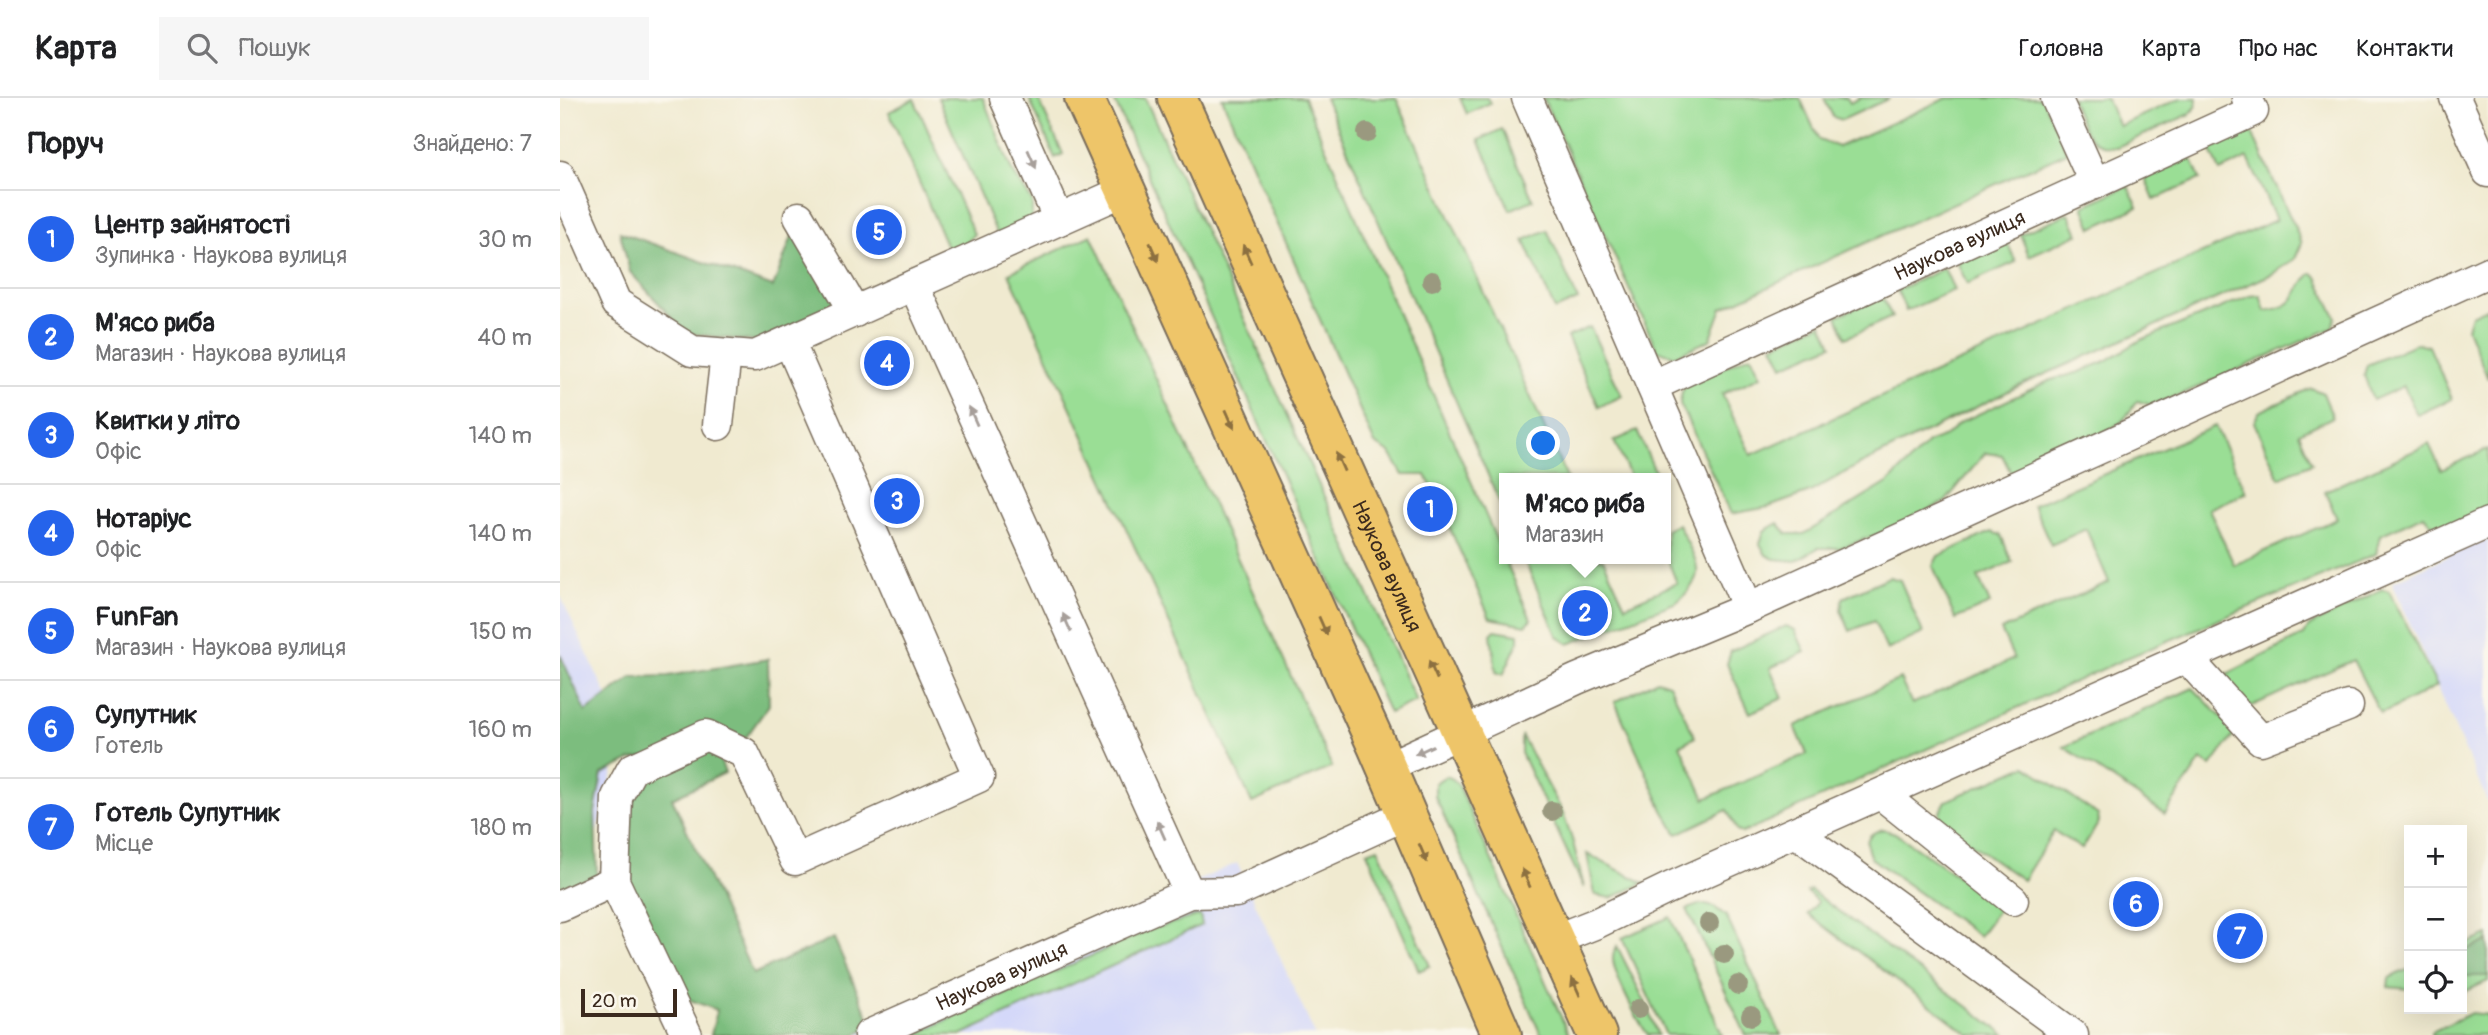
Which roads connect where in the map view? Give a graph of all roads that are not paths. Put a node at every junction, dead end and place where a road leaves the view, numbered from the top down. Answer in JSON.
{"nodes":[{"id":1,"x":1005,"y":98,"type":"edge"},
{"id":2,"x":1084,"y":98,"type":"edge"},
{"id":3,"x":1177,"y":98,"type":"edge"},
{"id":4,"x":1527,"y":98,"type":"edge"},
{"id":5,"x":2056,"y":98,"type":"edge"},
{"id":6,"x":2247,"y":98,"type":"edge"},
{"id":7,"x":2455,"y":98,"type":"edge"},
{"id":8,"x":2488,"y":172,"type":"edge"},
{"id":9,"x":560,"y":176,"type":"edge"},
{"id":10,"x":2095,"y":184,"type":"junction"},
{"id":11,"x":1126,"y":190,"type":"junction"},
{"id":12,"x":799,"y":217,"type":"dead end"},
{"id":13,"x":1059,"y":220,"type":"junction"},
{"id":14,"x":2488,"y":272,"type":"edge"},
{"id":15,"x":914,"y":285,"type":"junction"},
{"id":16,"x":855,"y":312,"type":"junction"},
{"id":17,"x":789,"y":341,"type":"junction"},
{"id":18,"x":726,"y":354,"type":"junction"},
{"id":19,"x":1652,"y":386,"type":"junction"},
{"id":20,"x":718,"y":425,"type":"dead end"},
{"id":21,"x":2488,"y":523,"type":"edge"},
{"id":22,"x":1748,"y":608,"type":"junction"},
{"id":23,"x":2187,"y":658,"type":"junction"},
{"id":24,"x":2348,"y":706,"type":"dead end"},
{"id":25,"x":1461,"y":732,"type":"junction"},
{"id":26,"x":1387,"y":768,"type":"junction"},
{"id":27,"x":1882,"y":795,"type":"junction"},
{"id":28,"x":1407,"y":814,"type":"junction"},
{"id":29,"x":1797,"y":833,"type":"junction"},
{"id":30,"x":614,"y":881,"type":"junction"},
{"id":31,"x":1189,"y":892,"type":"junction"},
{"id":32,"x":2013,"y":900,"type":"dead end"},
{"id":33,"x":560,"y":906,"type":"edge"},
{"id":34,"x":1554,"y":940,"type":"junction"},
{"id":35,"x":876,"y":1033,"type":"edge"},
{"id":36,"x":687,"y":1035,"type":"edge"},
{"id":37,"x":1502,"y":1035,"type":"edge"},
{"id":38,"x":1597,"y":1035,"type":"edge"},
{"id":39,"x":2073,"y":1035,"type":"edge"}],
"edges":[{"from":1,"to":13,"type":"lane","one_way":true},
{"from":2,"to":11,"type":"main road"},
{"from":25,"to":3,"type":"main road","name":"Наукова вулиця","one_way":true},
{"from":4,"to":19,"type":"lane"},
{"from":5,"to":10,"type":"lane"},
{"from":6,"to":10,"type":"lane","name":"Наукова вулиця"},
{"from":7,"to":8,"type":"lane"},
{"from":9,"to":18,"type":"lane"},
{"from":10,"to":19,"type":"lane","name":"Наукова вулиця"},
{"from":11,"to":13,"type":"lane"},
{"from":11,"to":26,"type":"main road","one_way":true},
{"from":12,"to":16,"type":"lane"},
{"from":13,"to":15,"type":"lane"},
{"from":14,"to":22,"type":"lane"},
{"from":15,"to":16,"type":"lane"},
{"from":31,"to":15,"type":"lane","one_way":true},
{"from":16,"to":17,"type":"lane"},
{"from":17,"to":18,"type":"lane"},
{"from":17,"to":30,"type":"lane"},
{"from":18,"to":20,"type":"lane"},
{"from":19,"to":22,"type":"lane"},
{"from":21,"to":23,"type":"lane"},
{"from":22,"to":25,"type":"lane"},
{"from":23,"to":24,"type":"lane"},
{"from":23,"to":27,"type":"lane"},
{"from":25,"to":26,"type":"lane","one_way":true},
{"from":34,"to":25,"type":"main road","name":"Наукова вулиця","one_way":true},
{"from":26,"to":28,"type":"main road"},
{"from":27,"to":29,"type":"lane"},
{"from":27,"to":32,"type":"lane"},
{"from":28,"to":31,"type":"lane","name":"Наукова вулиця"},
{"from":28,"to":37,"type":"main road","one_way":true},
{"from":29,"to":34,"type":"lane"},
{"from":29,"to":39,"type":"lane"},
{"from":30,"to":33,"type":"lane"},
{"from":30,"to":36,"type":"lane"},
{"from":31,"to":35,"type":"lane","name":"Наукова вулиця"},
{"from":38,"to":34,"type":"main road","name":"Наукова вулиця","one_way":true}]}
